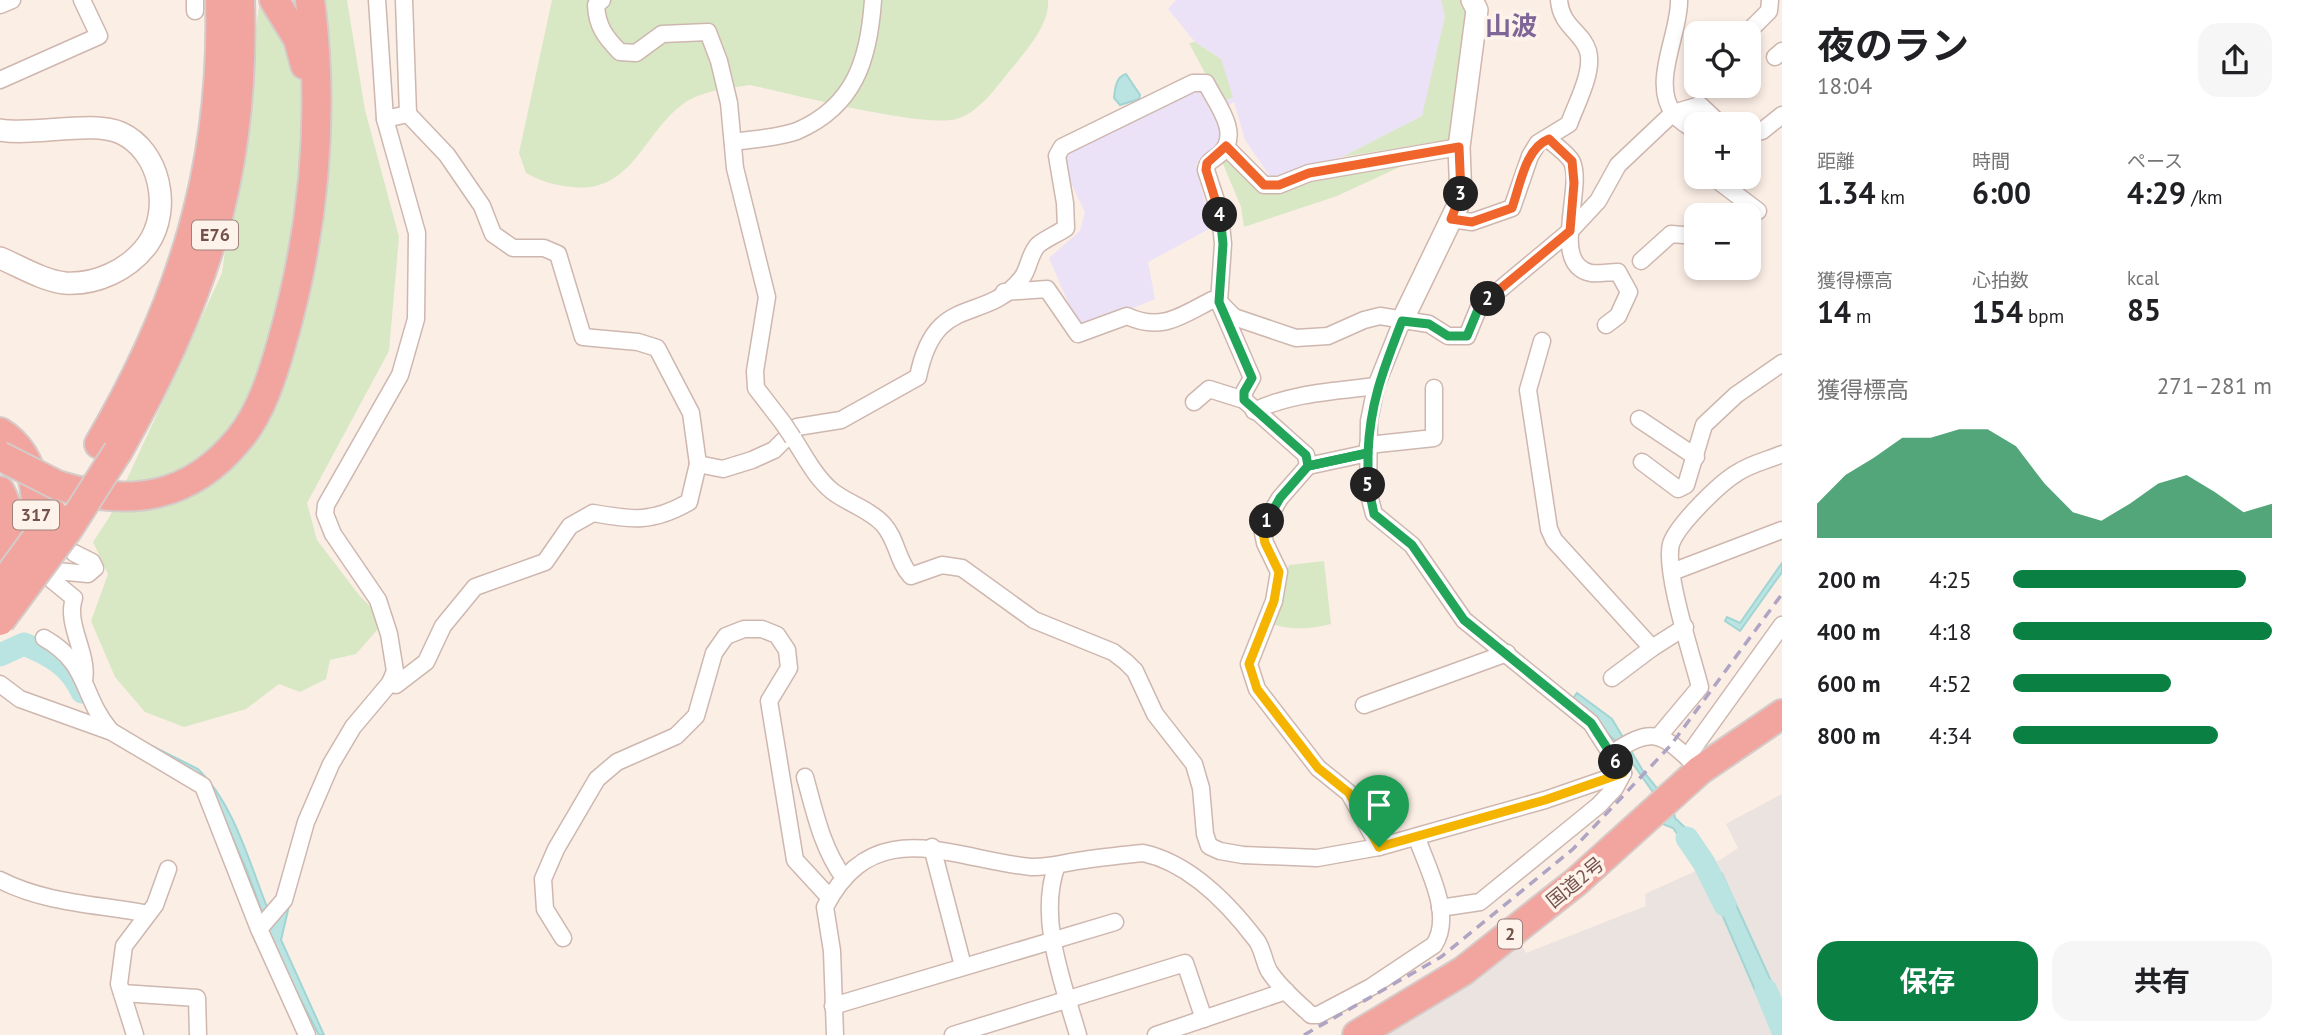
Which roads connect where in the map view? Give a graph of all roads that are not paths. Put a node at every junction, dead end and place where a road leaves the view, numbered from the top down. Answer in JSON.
{"nodes":[{"id":1,"x":12,"y":0,"type":"edge"},
{"id":2,"x":82,"y":0,"type":"edge"},
{"id":3,"x":240,"y":0,"type":"edge"},
{"id":4,"x":274,"y":0,"type":"edge"},
{"id":5,"x":310,"y":0,"type":"edge"},
{"id":6,"x":377,"y":0,"type":"edge"},
{"id":7,"x":404,"y":0,"type":"edge"},
{"id":8,"x":602,"y":0,"type":"edge"},
{"id":9,"x":873,"y":0,"type":"edge"},
{"id":10,"x":1472,"y":0,"type":"edge"},
{"id":11,"x":1559,"y":0,"type":"edge"},
{"id":12,"x":1679,"y":0,"type":"edge"},
{"id":13,"x":1770,"y":0,"type":"edge"},
{"id":14,"x":203,"y":4,"type":"edge"},
{"id":15,"x":0,"y":5,"type":"edge"},
{"id":16,"x":1759,"y":21,"type":"edge"},
{"id":17,"x":0,"y":80,"type":"edge"},
{"id":18,"x":1707,"y":112,"type":"edge"},
{"id":19,"x":1673,"y":113,"type":"junction"},
{"id":20,"x":408,"y":114,"type":"junction"},
{"id":21,"x":1782,"y":115,"type":"edge"},
{"id":22,"x":385,"y":119,"type":"junction"},
{"id":23,"x":1684,"y":122,"type":"edge"},
{"id":24,"x":0,"y":130,"type":"edge"},
{"id":25,"x":1761,"y":131,"type":"edge"},
{"id":26,"x":1549,"y":139,"type":"junction"},
{"id":27,"x":733,"y":142,"type":"junction"},
{"id":28,"x":1226,"y":146,"type":"junction"},
{"id":29,"x":1459,"y":147,"type":"junction"},
{"id":30,"x":1729,"y":189,"type":"edge"},
{"id":31,"x":1747,"y":203,"type":"edge"},
{"id":32,"x":1451,"y":219,"type":"junction"},
{"id":33,"x":1570,"y":231,"type":"junction"},
{"id":34,"x":1684,"y":235,"type":"edge"},
{"id":35,"x":304,"y":256,"type":"junction"},
{"id":36,"x":1032,"y":257,"type":"junction"},
{"id":37,"x":0,"y":258,"type":"edge"},
{"id":38,"x":1641,"y":261,"type":"dead end"},
{"id":39,"x":1032,"y":290,"type":"junction"},
{"id":40,"x":1004,"y":292,"type":"junction"},
{"id":41,"x":1219,"y":302,"type":"junction"},
{"id":42,"x":1402,"y":321,"type":"junction"},
{"id":43,"x":1606,"y":325,"type":"dead end"},
{"id":44,"x":1542,"y":341,"type":"dead end"},
{"id":45,"x":1782,"y":363,"type":"edge"},
{"id":46,"x":1376,"y":386,"type":"junction"},
{"id":47,"x":1434,"y":388,"type":"dead end"},
{"id":48,"x":1194,"y":402,"type":"dead end"},
{"id":49,"x":1249,"y":405,"type":"junction"},
{"id":50,"x":1639,"y":419,"type":"dead end"},
{"id":51,"x":0,"y":432,"type":"edge"},
{"id":52,"x":108,"y":447,"type":"junction"},
{"id":53,"x":1368,"y":449,"type":"junction"},
{"id":54,"x":1782,"y":454,"type":"edge"},
{"id":55,"x":0,"y":456,"type":"edge"},
{"id":56,"x":1696,"y":457,"type":"junction"},
{"id":57,"x":1642,"y":462,"type":"dead end"},
{"id":58,"x":698,"y":464,"type":"junction"},
{"id":59,"x":1308,"y":466,"type":"junction"},
{"id":60,"x":0,"y":491,"type":"edge"},
{"id":61,"x":0,"y":526,"type":"edge"},
{"id":62,"x":1782,"y":530,"type":"edge"},
{"id":63,"x":10,"y":552,"type":"junction"},
{"id":64,"x":74,"y":553,"type":"dead end"},
{"id":65,"x":1672,"y":572,"type":"junction"},
{"id":66,"x":1,"y":605,"type":"edge"},
{"id":67,"x":1782,"y":625,"type":"edge"},
{"id":68,"x":1685,"y":627,"type":"junction"},
{"id":69,"x":44,"y":638,"type":"dead end"},
{"id":70,"x":1652,"y":648,"type":"junction"},
{"id":71,"x":1507,"y":653,"type":"junction"},
{"id":72,"x":1612,"y":678,"type":"dead end"},
{"id":73,"x":84,"y":681,"type":"junction"},
{"id":74,"x":0,"y":684,"type":"edge"},
{"id":75,"x":390,"y":684,"type":"junction"},
{"id":76,"x":1364,"y":705,"type":"dead end"},
{"id":77,"x":1782,"y":714,"type":"edge"},
{"id":78,"x":112,"y":732,"type":"junction"},
{"id":79,"x":1659,"y":736,"type":"junction"},
{"id":80,"x":1611,"y":754,"type":"junction"},
{"id":81,"x":1693,"y":763,"type":"junction"},
{"id":82,"x":1623,"y":773,"type":"junction"},
{"id":83,"x":806,"y":777,"type":"dead end"},
{"id":84,"x":1417,"y":838,"type":"junction"},
{"id":85,"x":932,"y":847,"type":"junction"},
{"id":86,"x":1379,"y":847,"type":"junction"},
{"id":87,"x":1057,"y":865,"type":"junction"},
{"id":88,"x":168,"y":869,"type":"dead end"},
{"id":89,"x":844,"y":878,"type":"junction"},
{"id":90,"x":0,"y":880,"type":"edge"},
{"id":91,"x":830,"y":898,"type":"junction"},
{"id":92,"x":1440,"y":908,"type":"junction"},
{"id":93,"x":148,"y":914,"type":"junction"},
{"id":94,"x":265,"y":922,"type":"junction"},
{"id":95,"x":1115,"y":922,"type":"dead end"},
{"id":96,"x":563,"y":938,"type":"dead end"},
{"id":97,"x":1053,"y":939,"type":"junction"},
{"id":98,"x":963,"y":966,"type":"junction"},
{"id":99,"x":1286,"y":991,"type":"junction"},
{"id":100,"x":122,"y":993,"type":"junction"},
{"id":101,"x":1068,"y":1000,"type":"junction"},
{"id":102,"x":833,"y":1006,"type":"junction"},
{"id":103,"x":1204,"y":1020,"type":"junction"},
{"id":104,"x":135,"y":1035,"type":"edge"},
{"id":105,"x":198,"y":1035,"type":"edge"},
{"id":106,"x":307,"y":1035,"type":"edge"},
{"id":107,"x":835,"y":1035,"type":"edge"},
{"id":108,"x":953,"y":1035,"type":"edge"},
{"id":109,"x":1078,"y":1035,"type":"edge"},
{"id":110,"x":1156,"y":1035,"type":"edge"},
{"id":111,"x":1357,"y":1035,"type":"edge"}],
"edges":[{"from":1,"to":15,"type":"street"},
{"from":2,"to":17,"type":"street"},
{"from":3,"to":52,"type":"highway","number":"E76"},
{"from":4,"to":35,"type":"highway"},
{"from":5,"to":35,"type":"highway"},
{"from":6,"to":22,"type":"street"},
{"from":7,"to":20,"type":"street"},
{"from":8,"to":27,"type":"street"},
{"from":9,"to":27,"type":"street"},
{"from":10,"to":29,"type":"street"},
{"from":11,"to":26,"type":"street"},
{"from":12,"to":19,"type":"street"},
{"from":13,"to":16,"type":"street"},
{"from":14,"to":52,"type":"highway","number":"E76"},
{"from":18,"to":19,"type":"street"},
{"from":19,"to":23,"type":"street"},
{"from":19,"to":33,"type":"street"},
{"from":20,"to":22,"type":"street"},
{"from":20,"to":58,"type":"street"},
{"from":21,"to":25,"type":"street"},
{"from":22,"to":75,"type":"street"},
{"from":24,"to":37,"type":"street"},
{"from":26,"to":32,"type":"street"},
{"from":26,"to":33,"type":"street"},
{"from":27,"to":86,"type":"street","bridge":true},
{"from":28,"to":29,"type":"street"},
{"from":28,"to":36,"type":"street"},
{"from":28,"to":41,"type":"street"},
{"from":29,"to":32,"type":"street"},
{"from":30,"to":31,"type":"street"},
{"from":32,"to":42,"type":"street"},
{"from":33,"to":42,"type":"street"},
{"from":33,"to":43,"type":"street"},
{"from":34,"to":38,"type":"street"},
{"from":35,"to":55,"type":"highway","bridge":true},
{"from":36,"to":39,"type":"street"},
{"from":36,"to":40,"type":"street"},
{"from":39,"to":40,"type":"street"},
{"from":39,"to":41,"type":"street"},
{"from":40,"to":58,"type":"street"},
{"from":41,"to":42,"type":"street"},
{"from":41,"to":49,"type":"street"},
{"from":42,"to":46,"type":"street"},
{"from":44,"to":70,"type":"street"},
{"from":45,"to":56,"type":"street"},
{"from":46,"to":49,"type":"street"},
{"from":46,"to":53,"type":"street"},
{"from":47,"to":53,"type":"street"},
{"from":48,"to":49,"type":"street"},
{"from":49,"to":59,"type":"street"},
{"from":50,"to":56,"type":"street"},
{"from":51,"to":66,"type":"highway","number":"317"},
{"from":52,"to":66,"type":"highway","number":"E76","bridge":true},
{"from":53,"to":59,"type":"street"},
{"from":53,"to":71,"type":"street"},
{"from":54,"to":65,"type":"street"},
{"from":56,"to":57,"type":"street"},
{"from":58,"to":75,"type":"street"},
{"from":59,"to":86,"type":"street"},
{"from":60,"to":63,"type":"highway","number":"317"},
{"from":61,"to":63,"type":"street"},
{"from":62,"to":65,"type":"street"},
{"from":63,"to":66,"type":"highway","number":"317"},
{"from":64,"to":73,"type":"street"},
{"from":65,"to":68,"type":"street"},
{"from":67,"to":81,"type":"street"},
{"from":68,"to":70,"type":"street"},
{"from":68,"to":79,"type":"street"},
{"from":69,"to":73,"type":"street"},
{"from":70,"to":72,"type":"street"},
{"from":71,"to":76,"type":"street"},
{"from":71,"to":80,"type":"street"},
{"from":73,"to":78,"type":"street"},
{"from":74,"to":78,"type":"street"},
{"from":75,"to":94,"type":"street"},
{"from":77,"to":81,"type":"highway","name":"国道2号","number":"2"},
{"from":78,"to":94,"type":"street"},
{"from":79,"to":80,"type":"street"},
{"from":79,"to":81,"type":"street"},
{"from":80,"to":82,"type":"street"},
{"from":81,"to":111,"type":"highway","name":"国道2号","number":"2"},
{"from":82,"to":84,"type":"street"},
{"from":82,"to":92,"type":"street"},
{"from":83,"to":89,"type":"street"},
{"from":84,"to":86,"type":"street"},
{"from":84,"to":92,"type":"street"},
{"from":85,"to":87,"type":"street"},
{"from":85,"to":89,"type":"street"},
{"from":85,"to":98,"type":"street"},
{"from":87,"to":97,"type":"street"},
{"from":87,"to":99,"type":"street"},
{"from":88,"to":93,"type":"street"},
{"from":89,"to":91,"type":"street"},
{"from":90,"to":93,"type":"street"},
{"from":91,"to":96,"type":"street"},
{"from":91,"to":102,"type":"street"},
{"from":92,"to":99,"type":"street"},
{"from":93,"to":100,"type":"street"},
{"from":94,"to":106,"type":"street"},
{"from":95,"to":97,"type":"street"},
{"from":97,"to":98,"type":"street"},
{"from":97,"to":101,"type":"street"},
{"from":98,"to":102,"type":"street"},
{"from":99,"to":103,"type":"street"},
{"from":100,"to":104,"type":"street"},
{"from":100,"to":105,"type":"street"},
{"from":101,"to":103,"type":"street"},
{"from":101,"to":108,"type":"street"},
{"from":101,"to":109,"type":"street"},
{"from":102,"to":107,"type":"street"},
{"from":103,"to":110,"type":"street"}]}
